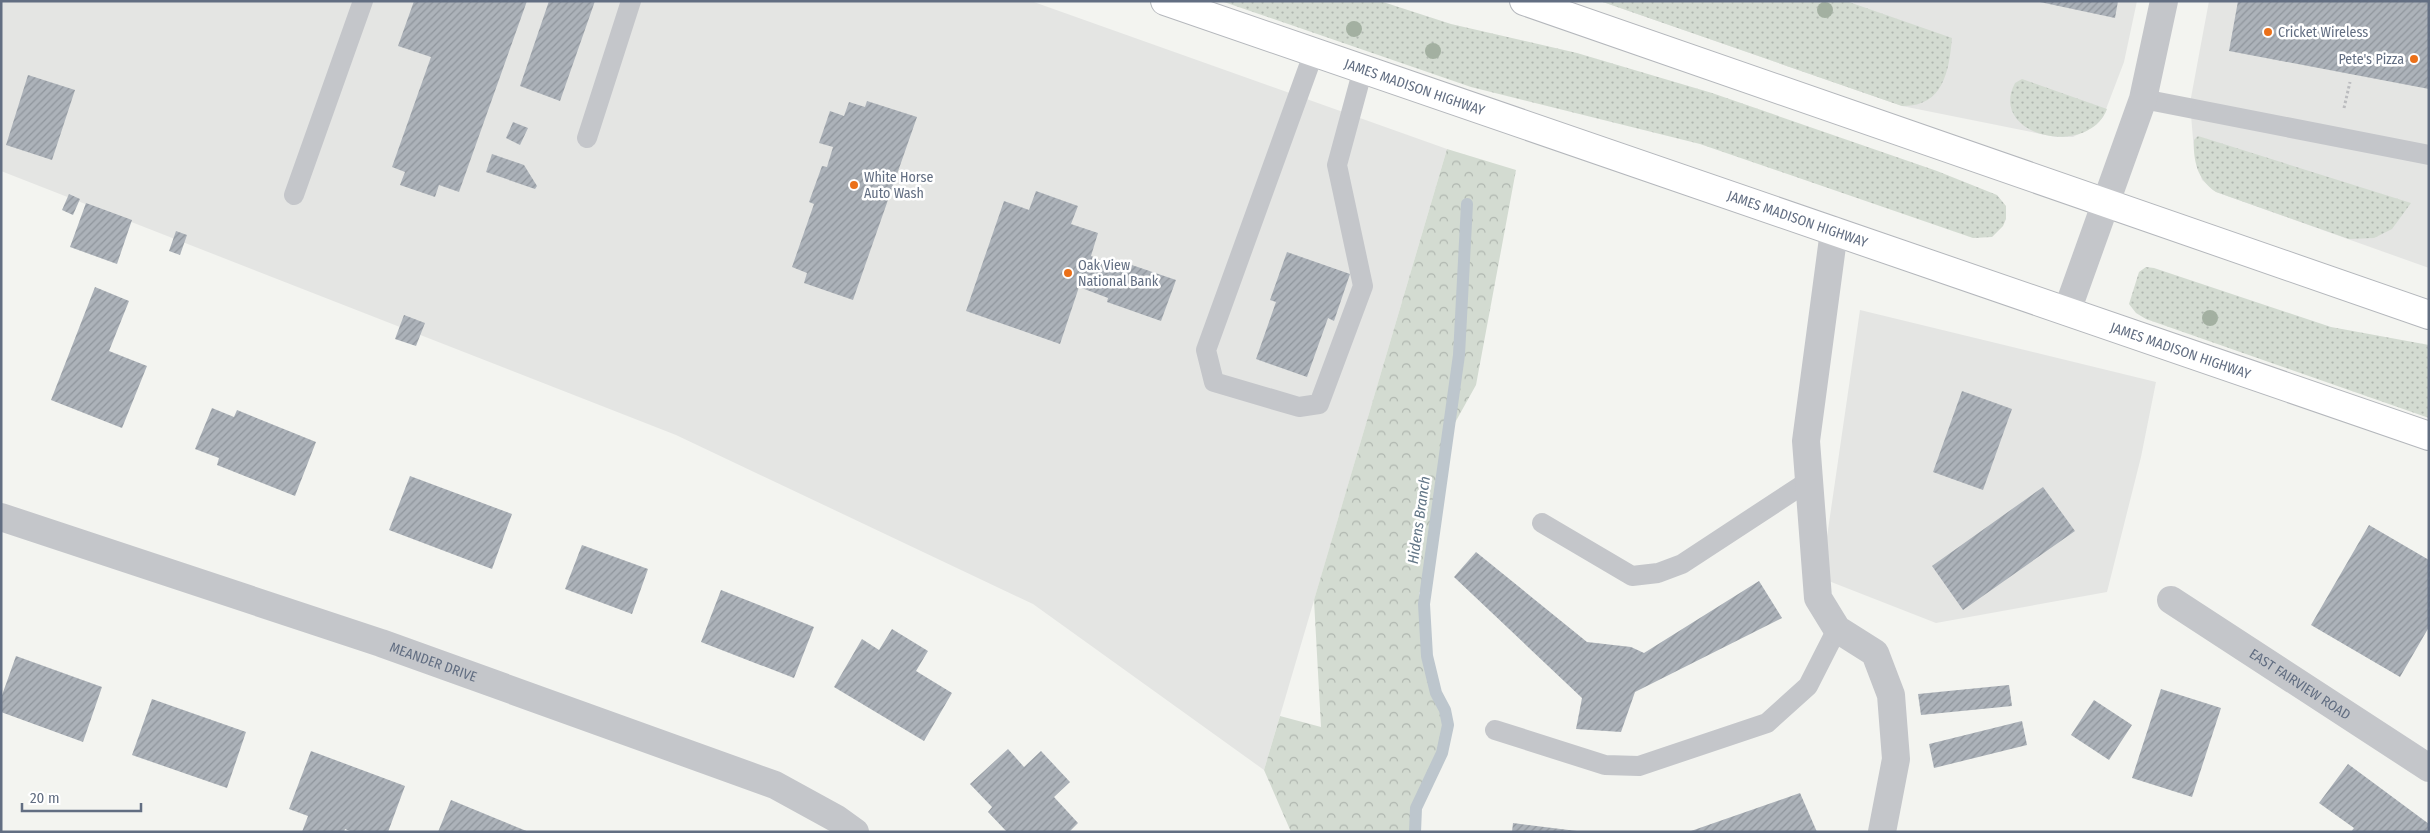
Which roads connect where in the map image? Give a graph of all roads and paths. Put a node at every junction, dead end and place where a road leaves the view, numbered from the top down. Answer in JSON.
{"nodes":[{"id":1,"x":363,"y":1,"type":"edge"},
{"id":2,"x":631,"y":1,"type":"edge"},
{"id":3,"x":1165,"y":1,"type":"edge"},
{"id":4,"x":1524,"y":1,"type":"edge"},
{"id":5,"x":2164,"y":1,"type":"edge"},
{"id":6,"x":1314,"y":52,"type":"junction"},
{"id":7,"x":1363,"y":69,"type":"junction"},
{"id":8,"x":2143,"y":99,"type":"junction"},
{"id":9,"x":587,"y":138,"type":"dead end"},
{"id":10,"x":2429,"y":155,"type":"edge"},
{"id":11,"x":294,"y":195,"type":"dead end"},
{"id":12,"x":2105,"y":203,"type":"junction"},
{"id":13,"x":1834,"y":232,"type":"junction"},
{"id":14,"x":2067,"y":311,"type":"junction"},
{"id":15,"x":2429,"y":315,"type":"edge"},
{"id":16,"x":2429,"y":436,"type":"edge"},
{"id":17,"x":1810,"y":480,"type":"junction"},
{"id":18,"x":1,"y":517,"type":"edge"},
{"id":19,"x":1542,"y":523,"type":"dead end"},
{"id":20,"x":2171,"y":600,"type":"dead end"},
{"id":21,"x":1837,"y":629,"type":"junction"},
{"id":22,"x":1495,"y":730,"type":"dead end"},
{"id":23,"x":2429,"y":768,"type":"edge"},
{"id":24,"x":855,"y":832,"type":"edge"},
{"id":25,"x":1882,"y":832,"type":"edge"}],
"edges":[{"from":1,"to":11,"type":"lane"},
{"from":2,"to":9,"type":"lane"},
{"from":3,"to":6,"type":"main road","name":"JAMES MADISON HIGHWAY"},
{"from":4,"to":12,"type":"main road"},
{"from":5,"to":8,"type":"street"},
{"from":6,"to":7,"type":"main road","name":"JAMES MADISON HIGHWAY"},
{"from":6,"to":7,"type":"lane"},
{"from":7,"to":13,"type":"main road","name":"JAMES MADISON HIGHWAY"},
{"from":8,"to":10,"type":"lane"},
{"from":8,"to":12,"type":"street"},
{"from":12,"to":14,"type":"street"},
{"from":12,"to":15,"type":"main road"},
{"from":13,"to":14,"type":"main road","name":"JAMES MADISON HIGHWAY"},
{"from":13,"to":17,"type":"street"},
{"from":14,"to":16,"type":"main road","name":"JAMES MADISON HIGHWAY"},
{"from":17,"to":19,"type":"lane"},
{"from":17,"to":21,"type":"street"},
{"from":18,"to":24,"type":"street","name":"MEANDER DRIVE"},
{"from":20,"to":23,"type":"street","name":"EAST FAIRVIEW ROAD"},
{"from":21,"to":22,"type":"lane"},
{"from":21,"to":25,"type":"street"}]}
